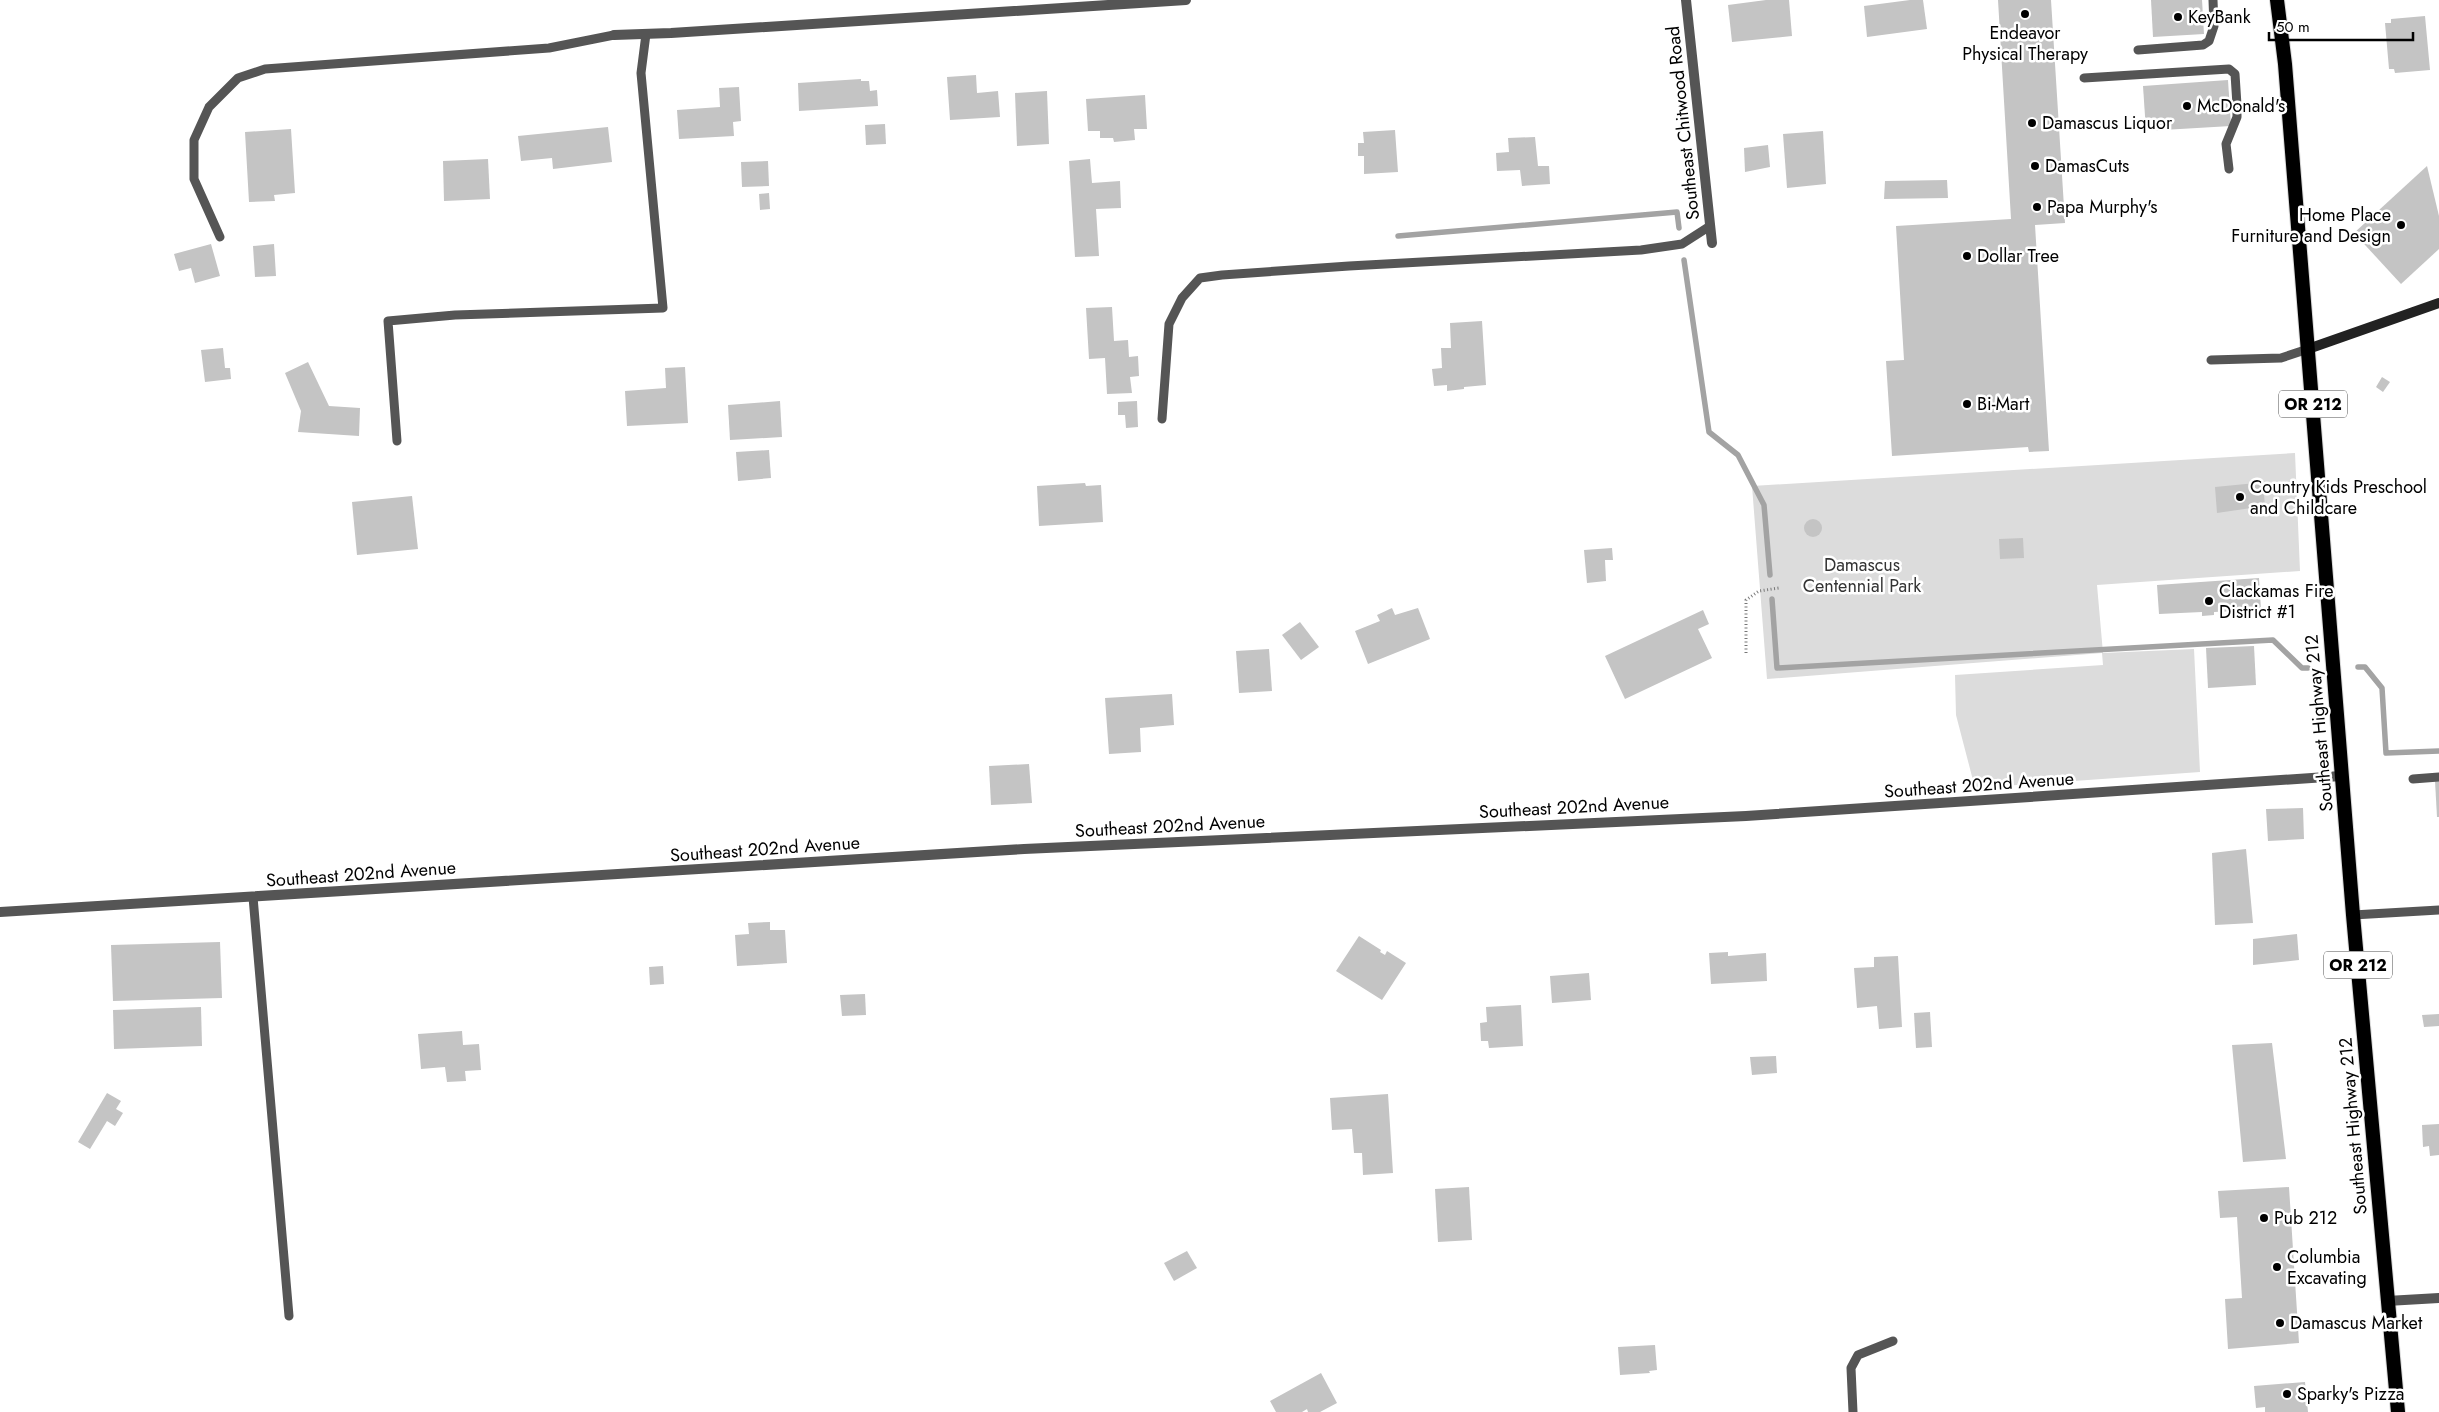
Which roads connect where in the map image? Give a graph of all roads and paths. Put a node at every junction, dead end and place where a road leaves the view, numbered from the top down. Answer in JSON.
{"nodes":[{"id":1,"x":1186,"y":0,"type":"edge"},
{"id":2,"x":1686,"y":0,"type":"edge"},
{"id":3,"x":2213,"y":0,"type":"edge"},
{"id":4,"x":2277,"y":0,"type":"edge"},
{"id":5,"x":614,"y":34,"type":"joint"},
{"id":6,"x":646,"y":34,"type":"junction"},
{"id":7,"x":2138,"y":50,"type":"dead end"},
{"id":8,"x":2084,"y":78,"type":"dead end"},
{"id":9,"x":2229,"y":169,"type":"dead end"},
{"id":10,"x":1710,"y":226,"type":"junction"},
{"id":11,"x":220,"y":237,"type":"dead end"},
{"id":12,"x":1712,"y":243,"type":"dead end"},
{"id":13,"x":2439,"y":304,"type":"edge"},
{"id":14,"x":2308,"y":350,"type":"junction"},
{"id":15,"x":2211,"y":360,"type":"dead end"},
{"id":16,"x":1162,"y":419,"type":"dead end"},
{"id":17,"x":396,"y":441,"type":"dead end"},
{"id":18,"x":1779,"y":588,"type":"dead end"},
{"id":19,"x":1746,"y":653,"type":"dead end"},
{"id":20,"x":2342,"y":776,"type":"junction"},
{"id":21,"x":2439,"y":777,"type":"edge"},
{"id":22,"x":2413,"y":779,"type":"dead end"},
{"id":23,"x":253,"y":897,"type":"junction"},
{"id":24,"x":2439,"y":910,"type":"edge"},
{"id":25,"x":0,"y":912,"type":"edge"},
{"id":26,"x":2353,"y":915,"type":"junction"},
{"id":27,"x":2439,"y":1298,"type":"edge"},
{"id":28,"x":2387,"y":1301,"type":"junction"},
{"id":29,"x":289,"y":1316,"type":"dead end"},
{"id":30,"x":1893,"y":1341,"type":"dead end"},
{"id":31,"x":1853,"y":1412,"type":"edge"},
{"id":32,"x":2398,"y":1412,"type":"edge"}],
"edges":[{"from":1,"to":6,"type":"street"},
{"from":2,"to":10,"type":"street","name":"Southeast Chitwood Road"},
{"from":3,"to":7,"type":"lane"},
{"from":4,"to":14,"type":"highway","name":"Southeast Highway 212","number":"OR 212"},
{"from":5,"to":6,"type":"street"},
{"from":5,"to":11,"type":"lane"},
{"from":6,"to":17,"type":"lane"},
{"from":8,"to":9,"type":"lane"},
{"from":10,"to":12,"type":"street","name":"Southeast Chitwood Road"},
{"from":10,"to":16,"type":"lane"},
{"from":13,"to":14,"type":"main road"},
{"from":14,"to":15,"type":"lane"},
{"from":14,"to":20,"type":"highway","name":"Southeast Highway 212","number":"OR 212"},
{"from":18,"to":19,"type":"path"},
{"from":20,"to":23,"type":"street","name":"Southeast 202nd Avenue"},
{"from":20,"to":26,"type":"highway","name":"Southeast Highway 212","number":"OR 212"},
{"from":21,"to":22,"type":"lane"},
{"from":23,"to":25,"type":"street","name":"Southeast 202nd Avenue"},
{"from":23,"to":29,"type":"lane"},
{"from":24,"to":26,"type":"lane"},
{"from":26,"to":28,"type":"highway","name":"Southeast Highway 212","number":"OR 212"},
{"from":27,"to":28,"type":"street"},
{"from":28,"to":32,"type":"highway","name":"Southeast Highway 212","number":"OR 212"},
{"from":30,"to":31,"type":"lane"}]}
